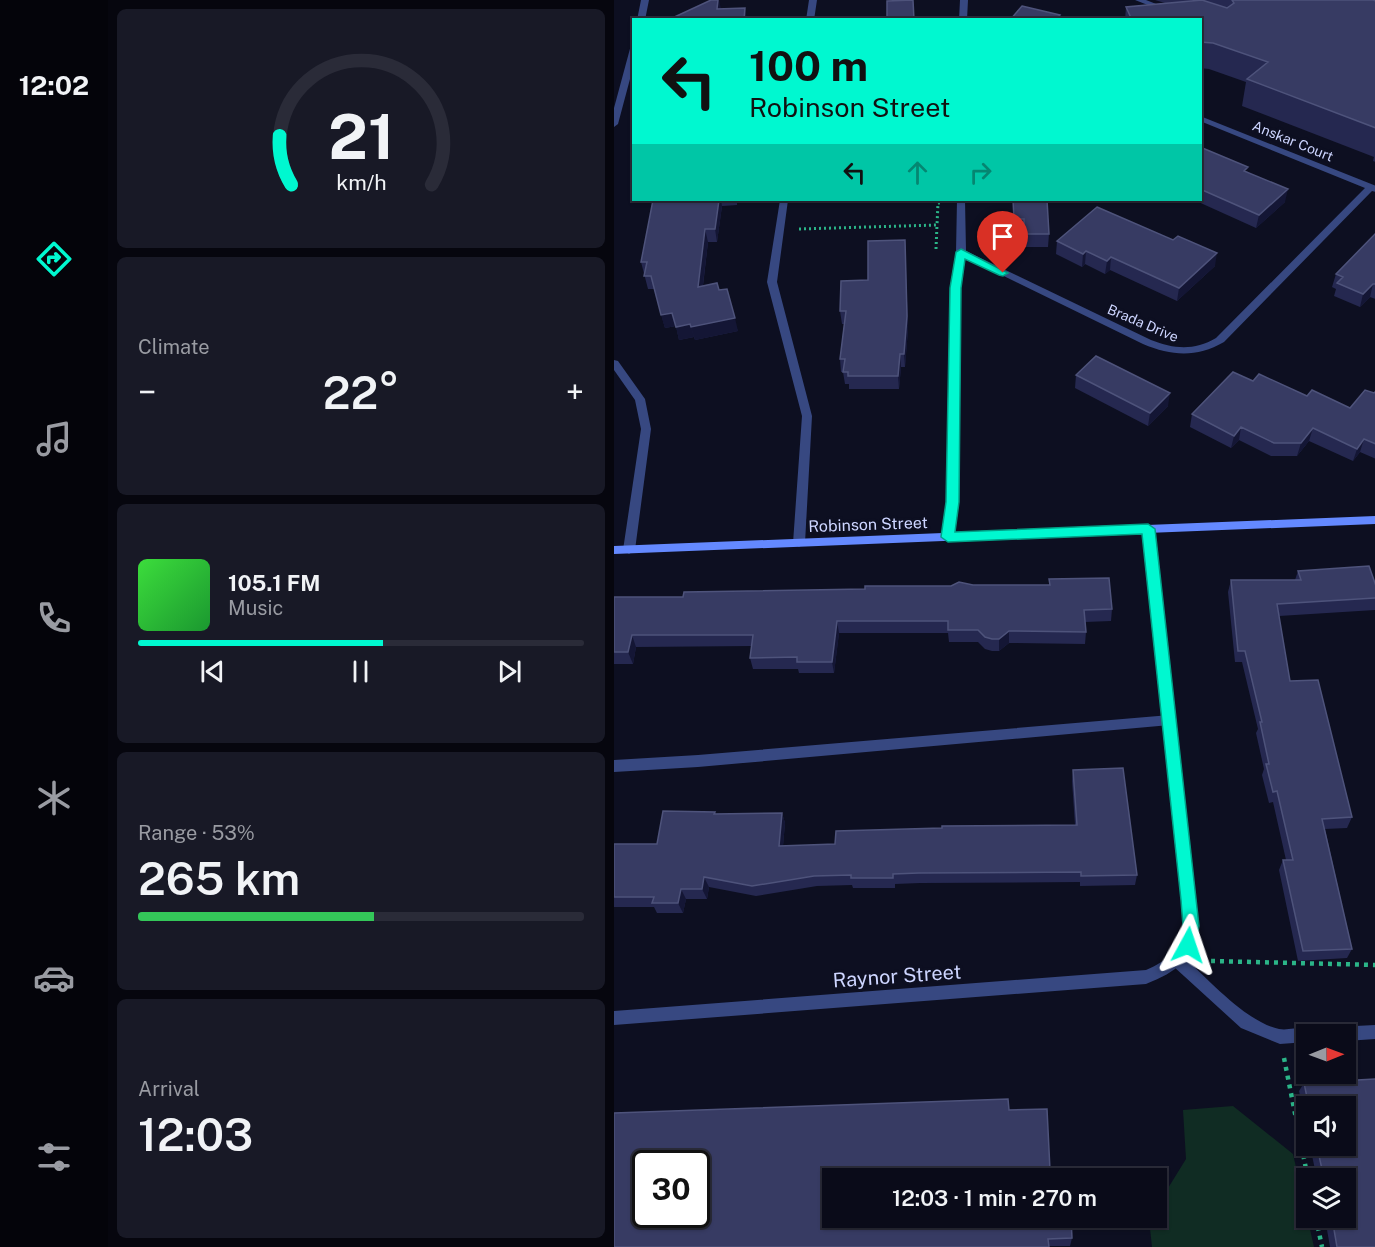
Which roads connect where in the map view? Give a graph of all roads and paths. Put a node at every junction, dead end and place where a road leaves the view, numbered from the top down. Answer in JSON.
{"nodes":[{"id":1,"x":646,"y":0,"type":"edge"},
{"id":2,"x":813,"y":0,"type":"edge"},
{"id":3,"x":964,"y":0,"type":"edge"},
{"id":4,"x":1139,"y":0,"type":"edge"},
{"id":5,"x":642,"y":18,"type":"edge"},
{"id":6,"x":810,"y":18,"type":"edge"},
{"id":7,"x":963,"y":18,"type":"edge"},
{"id":8,"x":1188,"y":18,"type":"edge"},
{"id":9,"x":632,"y":55,"type":"edge"},
{"id":10,"x":1202,"y":119,"type":"edge"},
{"id":11,"x":614,"y":124,"type":"edge"},
{"id":12,"x":1373,"y":188,"type":"edge"},
{"id":13,"x":784,"y":201,"type":"edge"},
{"id":14,"x":961,"y":201,"type":"edge"},
{"id":15,"x":937,"y":225,"type":"junction"},
{"id":16,"x":811,"y":229,"type":"dead end"},
{"id":17,"x":936,"y":249,"type":"dead end"},
{"id":18,"x":961,"y":252,"type":"junction"},
{"id":19,"x":614,"y":363,"type":"edge"},
{"id":20,"x":1376,"y":519,"type":"edge"},
{"id":21,"x":1148,"y":529,"type":"junction"},
{"id":22,"x":948,"y":537,"type":"junction"},
{"id":23,"x":799,"y":543,"type":"junction"},
{"id":24,"x":614,"y":550,"type":"edge"},
{"id":25,"x":629,"y":550,"type":"junction"},
{"id":26,"x":1170,"y":720,"type":"junction"},
{"id":27,"x":614,"y":766,"type":"edge"},
{"id":28,"x":1178,"y":961,"type":"junction"},
{"id":29,"x":1376,"y":965,"type":"edge"},
{"id":30,"x":614,"y":1018,"type":"edge"},
{"id":31,"x":1376,"y":1032,"type":"edge"},
{"id":32,"x":1356,"y":1033,"type":"edge"},
{"id":33,"x":1296,"y":1036,"type":"edge"},
{"id":34,"x":1280,"y":1037,"type":"junction"},
{"id":35,"x":1306,"y":1168,"type":"edge"},
{"id":36,"x":1318,"y":1228,"type":"edge"},
{"id":37,"x":1322,"y":1247,"type":"edge"}],
"edges":[{"from":1,"to":5,"type":"street"},
{"from":2,"to":6,"type":"street"},
{"from":3,"to":7,"type":"street"},
{"from":4,"to":8,"type":"street"},
{"from":9,"to":11,"type":"street"},
{"from":10,"to":12,"type":"street","name":"Anskar Court"},
{"from":12,"to":18,"type":"street","name":"Brada Drive"},
{"from":13,"to":23,"type":"street"},
{"from":14,"to":15,"type":"path"},
{"from":14,"to":18,"type":"street"},
{"from":15,"to":16,"type":"path"},
{"from":15,"to":17,"type":"path"},
{"from":18,"to":22,"type":"street"},
{"from":19,"to":25,"type":"street"},
{"from":20,"to":21,"type":"street","name":"Robinson Street"},
{"from":21,"to":22,"type":"street","name":"Robinson Street"},
{"from":21,"to":26,"type":"street"},
{"from":22,"to":23,"type":"street","name":"Robinson Street"},
{"from":23,"to":25,"type":"street","name":"Robinson Street"},
{"from":24,"to":25,"type":"street","name":"Robinson Street"},
{"from":26,"to":27,"type":"street"},
{"from":26,"to":28,"type":"street"},
{"from":28,"to":29,"type":"path"},
{"from":28,"to":30,"type":"street","name":"Raynor Street"},
{"from":28,"to":34,"type":"street"},
{"from":31,"to":32,"type":"street"},
{"from":33,"to":34,"type":"street"},
{"from":34,"to":35,"type":"path"},
{"from":36,"to":37,"type":"path"}]}
